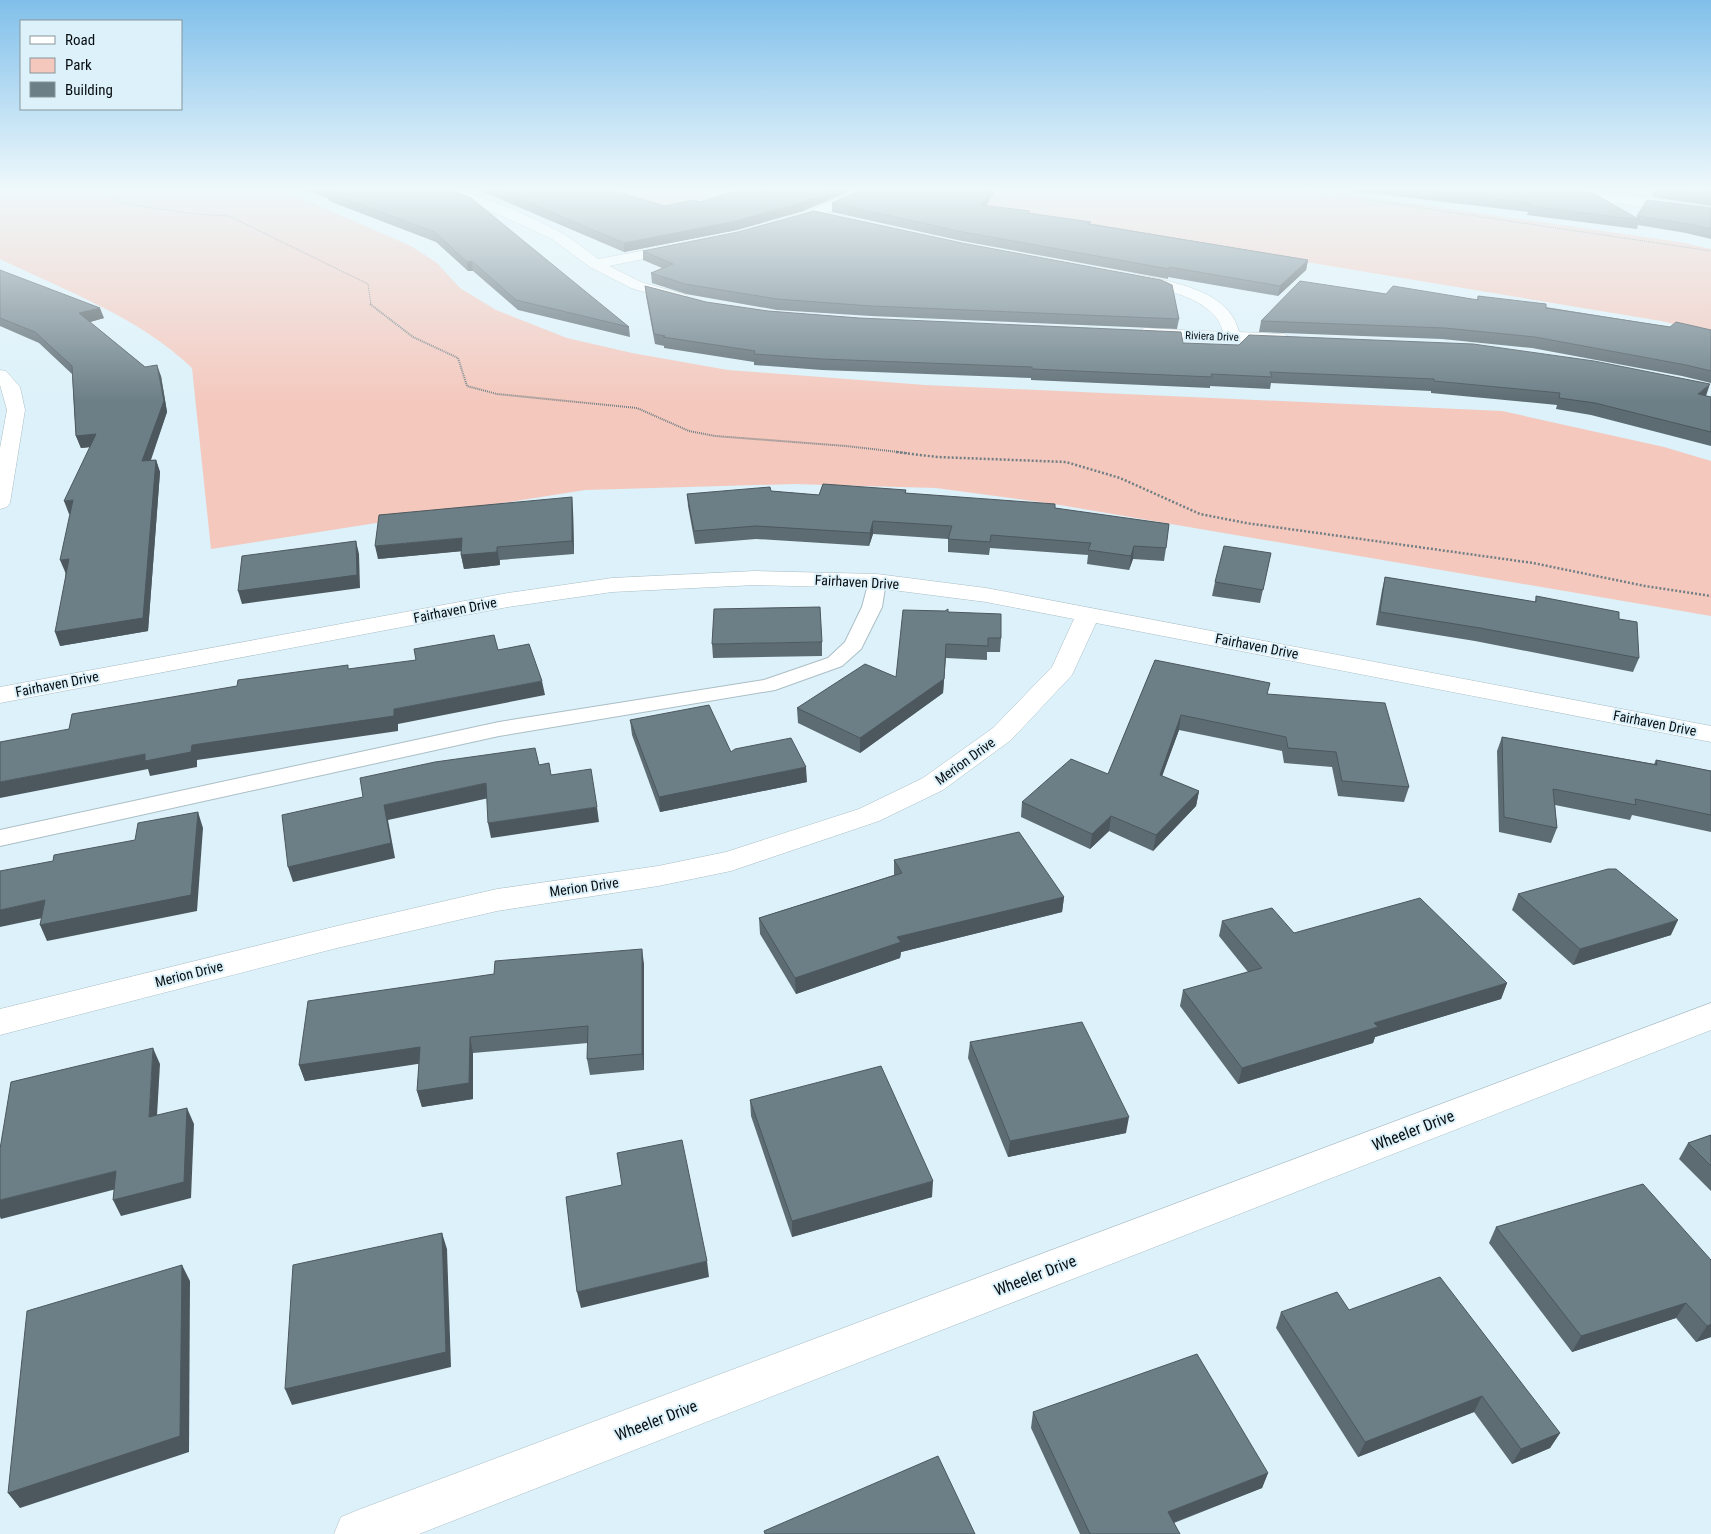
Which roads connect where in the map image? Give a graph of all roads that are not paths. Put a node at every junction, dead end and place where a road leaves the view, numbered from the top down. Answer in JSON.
{"nodes":[{"id":1,"x":588,"y":259,"type":"edge"},
{"id":2,"x":623,"y":259,"type":"edge"},
{"id":3,"x":595,"y":264,"type":"junction"},
{"id":4,"x":1125,"y":276,"type":"edge"},
{"id":5,"x":698,"y":303,"type":"edge"},
{"id":6,"x":1124,"y":332,"type":"edge"},
{"id":7,"x":1232,"y":337,"type":"junction"},
{"id":8,"x":1302,"y":340,"type":"edge"},
{"id":9,"x":0,"y":375,"type":"edge"},
{"id":10,"x":0,"y":503,"type":"edge"},
{"id":11,"x":877,"y":581,"type":"junction"},
{"id":12,"x":1088,"y":614,"type":"junction"},
{"id":13,"x":0,"y":695,"type":"edge"},
{"id":14,"x":1711,"y":734,"type":"edge"},
{"id":15,"x":0,"y":838,"type":"edge"},
{"id":16,"x":1711,"y":1016,"type":"edge"},
{"id":17,"x":0,"y":1022,"type":"edge"},
{"id":18,"x":358,"y":1534,"type":"edge"}],
"edges":[{"from":1,"to":3,"type":"street"},
{"from":2,"to":3,"type":"street"},
{"from":3,"to":5,"type":"street"},
{"from":4,"to":7,"type":"street"},
{"from":6,"to":7,"type":"street","name":"Riviera Drive"},
{"from":7,"to":8,"type":"street","name":"Riviera Drive"},
{"from":9,"to":10,"type":"street"},
{"from":11,"to":12,"type":"street","name":"Fairhaven Drive"},
{"from":11,"to":13,"type":"street","name":"Fairhaven Drive"},
{"from":11,"to":15,"type":"lane"},
{"from":12,"to":14,"type":"street","name":"Fairhaven Drive"},
{"from":12,"to":17,"type":"street","name":"Merion Drive"},
{"from":16,"to":18,"type":"street","name":"Wheeler Drive"}]}
